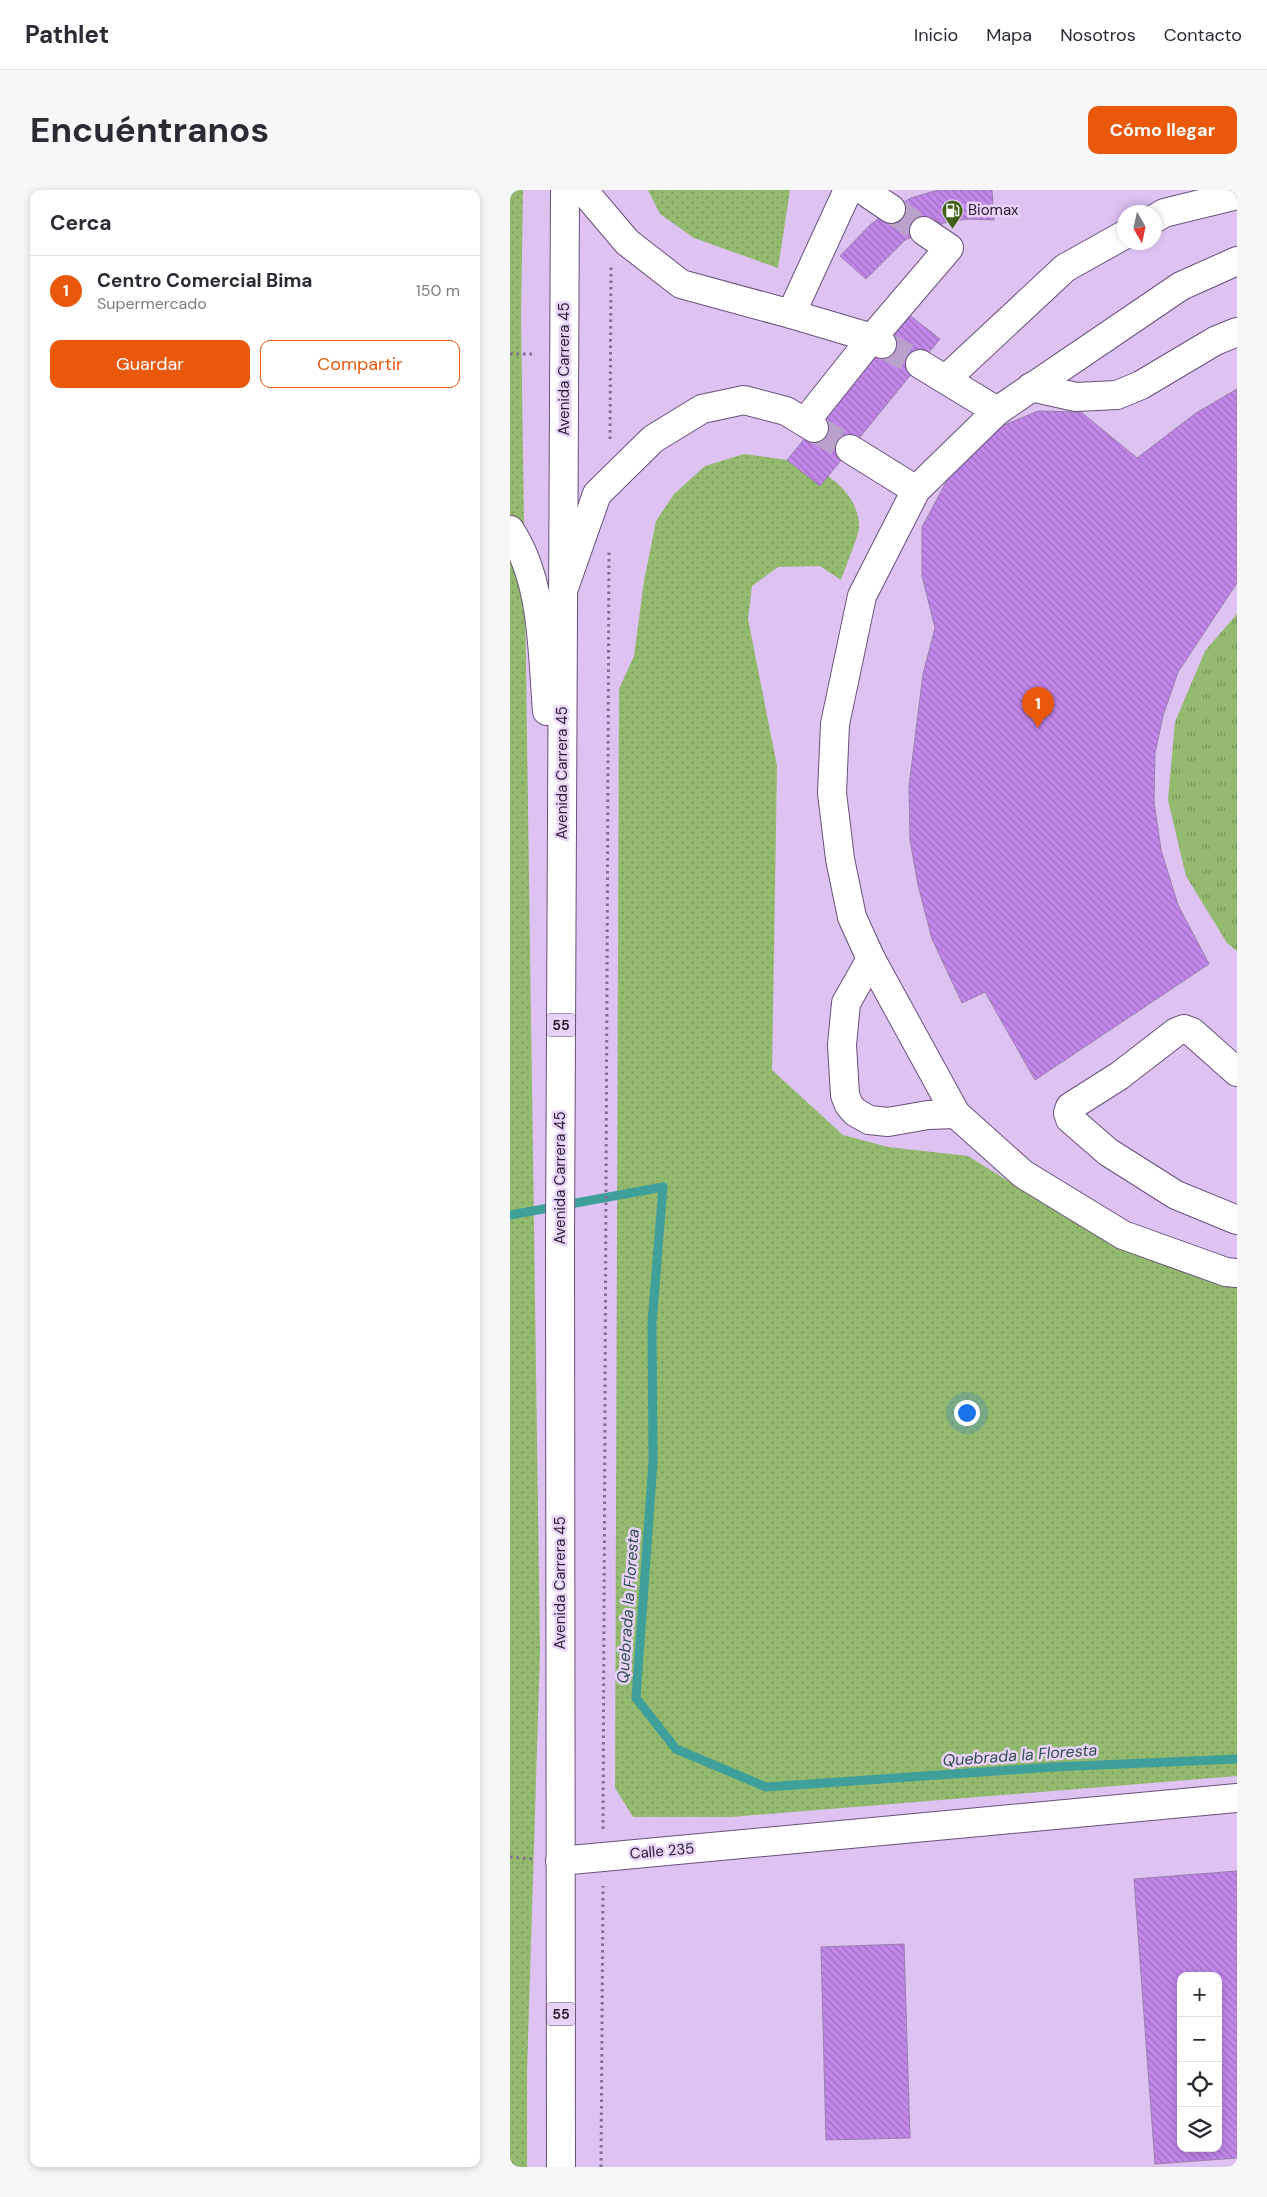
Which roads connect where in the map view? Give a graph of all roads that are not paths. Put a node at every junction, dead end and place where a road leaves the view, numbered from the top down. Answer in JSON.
{"nodes":[{"id":1,"x":565,"y":190,"type":"edge"},
{"id":2,"x":583,"y":190,"type":"edge"},
{"id":3,"x":848,"y":190,"type":"edge"},
{"id":4,"x":863,"y":190,"type":"edge"},
{"id":5,"x":1237,"y":195,"type":"edge"},
{"id":6,"x":891,"y":209,"type":"tunnel mouth"},
{"id":7,"x":1162,"y":214,"type":"edge"},
{"id":8,"x":924,"y":231,"type":"tunnel mouth"},
{"id":9,"x":1117,"y":239,"type":"edge"},
{"id":10,"x":1237,"y":261,"type":"edge"},
{"id":11,"x":791,"y":314,"type":"junction"},
{"id":12,"x":1237,"y":332,"type":"edge"},
{"id":13,"x":877,"y":341,"type":"junction"},
{"id":14,"x":920,"y":364,"type":"tunnel mouth"},
{"id":15,"x":946,"y":379,"type":"junction"},
{"id":16,"x":1031,"y":387,"type":"junction"},
{"id":17,"x":997,"y":411,"type":"junction"},
{"id":18,"x":850,"y":450,"type":"tunnel mouth"},
{"id":19,"x":916,"y":490,"type":"junction"},
{"id":20,"x":510,"y":530,"type":"edge"},
{"id":21,"x":563,"y":589,"type":"junction"},
{"id":22,"x":562,"y":867,"type":"junction"},
{"id":23,"x":871,"y":959,"type":"junction"},
{"id":24,"x":1237,"y":1072,"type":"edge"},
{"id":25,"x":956,"y":1114,"type":"junction"},
{"id":26,"x":1237,"y":1220,"type":"edge"},
{"id":27,"x":1237,"y":1274,"type":"edge"},
{"id":28,"x":1237,"y":1798,"type":"edge"},
{"id":29,"x":560,"y":1861,"type":"junction"},
{"id":30,"x":561,"y":2167,"type":"edge"}],
"edges":[{"from":1,"to":21,"type":"main road","name":"Avenida Carrera 45","number":"55"},
{"from":2,"to":11,"type":"main road"},
{"from":3,"to":11,"type":"main road"},
{"from":4,"to":6,"type":"main road"},
{"from":5,"to":7,"type":"main road"},
{"from":8,"to":13,"type":"main road"},
{"from":9,"to":15,"type":"main road"},
{"from":10,"to":16,"type":"main road"},
{"from":11,"to":13,"type":"main road"},
{"from":12,"to":16,"type":"main road"},
{"from":13,"to":21,"type":"main road"},
{"from":14,"to":15,"type":"main road"},
{"from":15,"to":17,"type":"main road"},
{"from":16,"to":17,"type":"main road"},
{"from":17,"to":19,"type":"main road"},
{"from":18,"to":19,"type":"main road"},
{"from":19,"to":23,"type":"main road"},
{"from":20,"to":22,"type":"main road"},
{"from":21,"to":22,"type":"main road","name":"Avenida Carrera 45","number":"55"},
{"from":22,"to":29,"type":"main road","name":"Avenida Carrera 45","number":"55"},
{"from":23,"to":25,"type":"main road"},
{"from":23,"to":25,"type":"main road"},
{"from":24,"to":26,"type":"main road"},
{"from":25,"to":27,"type":"main road"},
{"from":28,"to":29,"type":"main road","name":"Calle 235"},
{"from":29,"to":30,"type":"main road","name":"Avenida Carrera 45","number":"55"}]}
